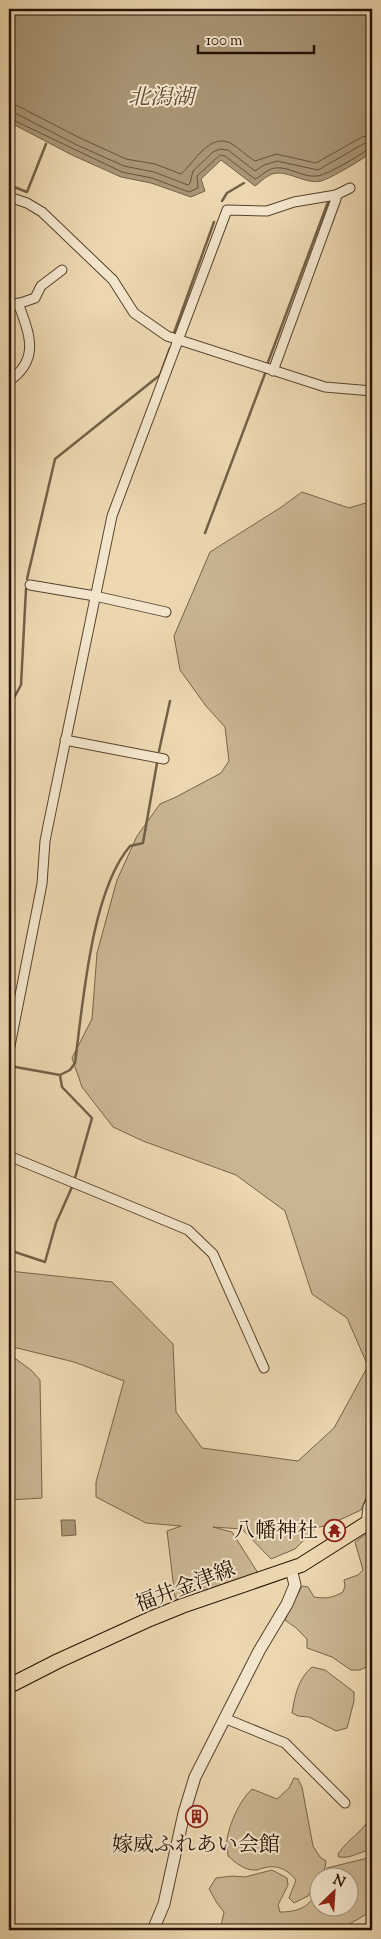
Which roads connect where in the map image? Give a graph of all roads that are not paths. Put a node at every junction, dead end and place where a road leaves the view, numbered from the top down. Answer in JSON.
{"nodes":[{"id":1,"x":350,"y":188,"type":"dead end"},
{"id":2,"x":336,"y":195,"type":"junction"},
{"id":3,"x":9,"y":197,"type":"edge"},
{"id":4,"x":62,"y":270,"type":"dead end"},
{"id":5,"x":18,"y":303,"type":"junction"},
{"id":6,"x":9,"y":307,"type":"edge"},
{"id":7,"x":178,"y":340,"type":"junction"},
{"id":8,"x":273,"y":371,"type":"junction"},
{"id":9,"x":9,"y":381,"type":"edge"},
{"id":10,"x":372,"y":391,"type":"edge"},
{"id":11,"x":30,"y":585,"type":"dead end"},
{"id":12,"x":95,"y":596,"type":"junction"},
{"id":13,"x":166,"y":612,"type":"dead end"},
{"id":14,"x":65,"y":740,"type":"junction"},
{"id":15,"x":164,"y":759,"type":"dead end"},
{"id":16,"x":9,"y":1051,"type":"edge"},
{"id":17,"x":9,"y":1156,"type":"edge"},
{"id":18,"x":264,"y":1368,"type":"dead end"},
{"id":19,"x":372,"y":1498,"type":"edge"},
{"id":20,"x":369,"y":1522,"type":"edge"},
{"id":21,"x":291,"y":1569,"type":"junction"},
{"id":22,"x":9,"y":1686,"type":"edge"},
{"id":23,"x":224,"y":1718,"type":"junction"},
{"id":24,"x":345,"y":1803,"type":"dead end"},
{"id":25,"x":153,"y":1930,"type":"edge"}],
"edges":[{"from":1,"to":2,"type":"street"},
{"from":2,"to":7,"type":"street"},
{"from":2,"to":8,"type":"street"},
{"from":3,"to":7,"type":"street"},
{"from":4,"to":5,"type":"street"},
{"from":5,"to":6,"type":"street"},
{"from":5,"to":9,"type":"street"},
{"from":7,"to":8,"type":"street"},
{"from":7,"to":12,"type":"street"},
{"from":8,"to":10,"type":"street"},
{"from":11,"to":12,"type":"street"},
{"from":12,"to":13,"type":"street"},
{"from":12,"to":14,"type":"street"},
{"from":14,"to":15,"type":"street"},
{"from":14,"to":16,"type":"street"},
{"from":17,"to":18,"type":"street"},
{"from":19,"to":20,"type":"street"},
{"from":20,"to":21,"type":"main road","name":"福井金津線"},
{"from":21,"to":22,"type":"main road","name":"福井金津線"},
{"from":21,"to":23,"type":"street"},
{"from":23,"to":24,"type":"street"},
{"from":23,"to":25,"type":"street"}]}
